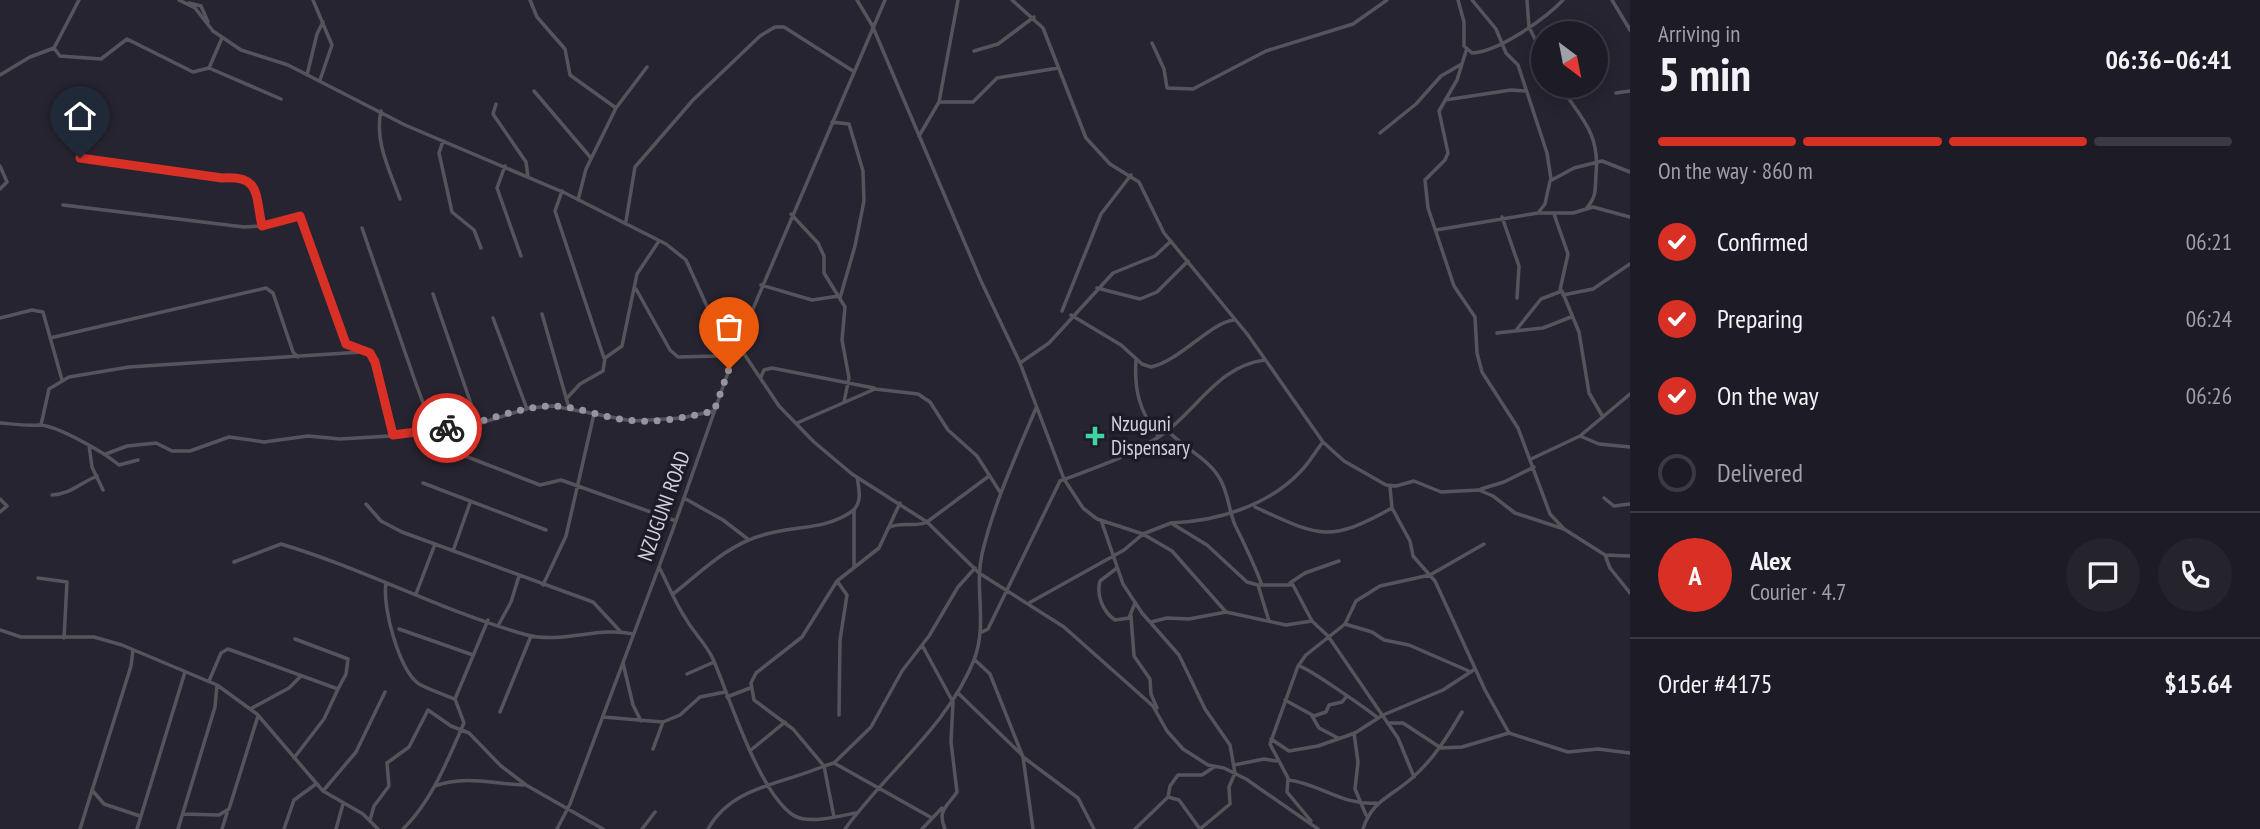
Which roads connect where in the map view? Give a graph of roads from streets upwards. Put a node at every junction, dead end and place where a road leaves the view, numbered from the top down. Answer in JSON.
{"nodes":[{"id":1,"x":79,"y":0,"type":"edge"},
{"id":2,"x":179,"y":0,"type":"edge"},
{"id":3,"x":197,"y":0,"type":"edge"},
{"id":4,"x":313,"y":0,"type":"edge"},
{"id":5,"x":530,"y":0,"type":"edge"},
{"id":6,"x":857,"y":0,"type":"edge"},
{"id":7,"x":885,"y":0,"type":"edge"},
{"id":8,"x":958,"y":0,"type":"edge"},
{"id":9,"x":1012,"y":0,"type":"edge"},
{"id":10,"x":1387,"y":0,"type":"edge"},
{"id":11,"x":1458,"y":0,"type":"edge"},
{"id":12,"x":1472,"y":0,"type":"edge"},
{"id":13,"x":1527,"y":0,"type":"edge"},
{"id":14,"x":1563,"y":0,"type":"edge"},
{"id":15,"x":1612,"y":0,"type":"edge"},
{"id":16,"x":187,"y":3,"type":"junction"},
{"id":17,"x":201,"y":6,"type":"junction"},
{"id":18,"x":1034,"y":18,"type":"junction"},
{"id":19,"x":323,"y":22,"type":"junction"},
{"id":20,"x":209,"y":24,"type":"junction"},
{"id":21,"x":872,"y":25,"type":"junction"},
{"id":22,"x":1529,"y":27,"type":"junction"},
{"id":23,"x":1630,"y":30,"type":"edge"},
{"id":24,"x":1531,"y":31,"type":"edge"},
{"id":25,"x":222,"y":38,"type":"junction"},
{"id":26,"x":1152,"y":43,"type":"dead end"},
{"id":27,"x":1501,"y":43,"type":"junction"},
{"id":28,"x":54,"y":48,"type":"junction"},
{"id":29,"x":974,"y":51,"type":"dead end"},
{"id":30,"x":1466,"y":51,"type":"junction"},
{"id":31,"x":1461,"y":64,"type":"junction"},
{"id":32,"x":647,"y":67,"type":"dead end"},
{"id":33,"x":209,"y":68,"type":"junction"},
{"id":34,"x":1058,"y":68,"type":"junction"},
{"id":35,"x":853,"y":71,"type":"junction"},
{"id":36,"x":0,"y":75,"type":"edge"},
{"id":37,"x":307,"y":75,"type":"junction"},
{"id":38,"x":320,"y":80,"type":"junction"},
{"id":39,"x":534,"y":91,"type":"dead end"},
{"id":40,"x":1527,"y":91,"type":"junction"},
{"id":41,"x":1630,"y":91,"type":"edge"},
{"id":42,"x":1616,"y":93,"type":"dead end"},
{"id":43,"x":1568,"y":98,"type":"edge"},
{"id":44,"x":281,"y":99,"type":"dead end"},
{"id":45,"x":1445,"y":100,"type":"junction"},
{"id":46,"x":939,"y":102,"type":"junction"},
{"id":47,"x":495,"y":104,"type":"dead end"},
{"id":48,"x":616,"y":108,"type":"junction"},
{"id":49,"x":381,"y":111,"type":"junction"},
{"id":50,"x":831,"y":122,"type":"junction"},
{"id":51,"x":1380,"y":134,"type":"dead end"},
{"id":52,"x":919,"y":136,"type":"junction"},
{"id":53,"x":443,"y":141,"type":"junction"},
{"id":54,"x":80,"y":158,"type":"dead end"},
{"id":55,"x":591,"y":158,"type":"junction"},
{"id":56,"x":1599,"y":161,"type":"junction"},
{"id":57,"x":0,"y":166,"type":"edge"},
{"id":58,"x":505,"y":166,"type":"junction"},
{"id":59,"x":1630,"y":172,"type":"edge"},
{"id":60,"x":1131,"y":174,"type":"junction"},
{"id":61,"x":528,"y":177,"type":"junction"},
{"id":62,"x":1551,"y":179,"type":"junction"},
{"id":63,"x":0,"y":189,"type":"edge"},
{"id":64,"x":562,"y":191,"type":"junction"},
{"id":65,"x":400,"y":199,"type":"dead end"},
{"id":66,"x":578,"y":200,"type":"junction"},
{"id":67,"x":63,"y":205,"type":"dead end"},
{"id":68,"x":1586,"y":209,"type":"junction"},
{"id":69,"x":1538,"y":213,"type":"junction"},
{"id":70,"x":792,"y":214,"type":"junction"},
{"id":71,"x":1554,"y":214,"type":"junction"},
{"id":72,"x":1502,"y":217,"type":"junction"},
{"id":73,"x":1630,"y":217,"type":"edge"},
{"id":74,"x":626,"y":222,"type":"junction"},
{"id":75,"x":262,"y":226,"type":"junction"},
{"id":76,"x":362,"y":228,"type":"dead end"},
{"id":77,"x":1436,"y":230,"type":"junction"},
{"id":78,"x":659,"y":241,"type":"junction"},
{"id":79,"x":1171,"y":241,"type":"junction"},
{"id":80,"x":481,"y":248,"type":"dead end"},
{"id":81,"x":521,"y":256,"type":"dead end"},
{"id":82,"x":1188,"y":261,"type":"junction"},
{"id":83,"x":1630,"y":264,"type":"edge"},
{"id":84,"x":761,"y":285,"type":"junction"},
{"id":85,"x":635,"y":287,"type":"junction"},
{"id":86,"x":1097,"y":288,"type":"junction"},
{"id":87,"x":1562,"y":293,"type":"junction"},
{"id":88,"x":433,"y":294,"type":"dead end"},
{"id":89,"x":839,"y":297,"type":"junction"},
{"id":90,"x":1517,"y":298,"type":"dead end"},
{"id":91,"x":1062,"y":311,"type":"dead end"},
{"id":92,"x":542,"y":314,"type":"dead end"},
{"id":93,"x":1071,"y":315,"type":"junction"},
{"id":94,"x":1571,"y":317,"type":"junction"},
{"id":95,"x":0,"y":318,"type":"edge"},
{"id":96,"x":494,"y":318,"type":"dead end"},
{"id":97,"x":1234,"y":320,"type":"junction"},
{"id":98,"x":1517,"y":329,"type":"junction"},
{"id":99,"x":1497,"y":332,"type":"dead end"},
{"id":100,"x":50,"y":338,"type":"junction"},
{"id":101,"x":737,"y":346,"type":"junction"},
{"id":102,"x":362,"y":352,"type":"junction"},
{"id":103,"x":298,"y":357,"type":"junction"},
{"id":104,"x":604,"y":358,"type":"junction"},
{"id":105,"x":1136,"y":359,"type":"junction"},
{"id":106,"x":1265,"y":360,"type":"junction"},
{"id":107,"x":1020,"y":363,"type":"junction"},
{"id":108,"x":761,"y":377,"type":"junction"},
{"id":109,"x":62,"y":380,"type":"junction"},
{"id":110,"x":848,"y":384,"type":"junction"},
{"id":111,"x":875,"y":389,"type":"junction"},
{"id":112,"x":1630,"y":394,"type":"edge"},
{"id":113,"x":567,"y":398,"type":"junction"},
{"id":114,"x":844,"y":402,"type":"junction"},
{"id":115,"x":1036,"y":407,"type":"junction"},
{"id":116,"x":569,"y":408,"type":"junction"},
{"id":117,"x":527,"y":409,"type":"junction"},
{"id":118,"x":714,"y":411,"type":"junction"},
{"id":119,"x":594,"y":414,"type":"junction"},
{"id":120,"x":1603,"y":417,"type":"junction"},
{"id":121,"x":0,"y":423,"type":"edge"},
{"id":122,"x":797,"y":423,"type":"junction"},
{"id":123,"x":478,"y":424,"type":"junction"},
{"id":124,"x":41,"y":425,"type":"junction"},
{"id":125,"x":446,"y":429,"type":"junction"},
{"id":126,"x":437,"y":430,"type":"junction"},
{"id":127,"x":1168,"y":430,"type":"junction"},
{"id":128,"x":393,"y":435,"type":"junction"},
{"id":129,"x":1158,"y":436,"type":"junction"},
{"id":130,"x":1580,"y":436,"type":"junction"},
{"id":131,"x":1323,"y":442,"type":"junction"},
{"id":132,"x":89,"y":445,"type":"junction"},
{"id":133,"x":1630,"y":447,"type":"edge"},
{"id":134,"x":106,"y":454,"type":"junction"},
{"id":135,"x":1531,"y":459,"type":"junction"},
{"id":136,"x":138,"y":460,"type":"dead end"},
{"id":137,"x":1534,"y":467,"type":"junction"},
{"id":138,"x":97,"y":476,"type":"junction"},
{"id":139,"x":989,"y":476,"type":"junction"},
{"id":140,"x":858,"y":477,"type":"junction"},
{"id":141,"x":1064,"y":479,"type":"junction"},
{"id":142,"x":423,"y":483,"type":"dead end"},
{"id":143,"x":577,"y":485,"type":"junction"},
{"id":144,"x":1390,"y":486,"type":"junction"},
{"id":145,"x":103,"y":490,"type":"dead end"},
{"id":146,"x":1479,"y":490,"type":"junction"},
{"id":147,"x":1000,"y":492,"type":"junction"},
{"id":148,"x":52,"y":495,"type":"dead end"},
{"id":149,"x":684,"y":498,"type":"junction"},
{"id":150,"x":1604,"y":498,"type":"dead end"},
{"id":151,"x":0,"y":499,"type":"edge"},
{"id":152,"x":366,"y":503,"type":"dead end"},
{"id":153,"x":470,"y":503,"type":"junction"},
{"id":154,"x":900,"y":503,"type":"junction"},
{"id":155,"x":1630,"y":504,"type":"edge"},
{"id":156,"x":1254,"y":506,"type":"junction"},
{"id":157,"x":1392,"y":508,"type":"junction"},
{"id":158,"x":854,"y":510,"type":"junction"},
{"id":159,"x":1231,"y":511,"type":"junction"},
{"id":160,"x":0,"y":512,"type":"edge"},
{"id":161,"x":1101,"y":520,"type":"junction"},
{"id":162,"x":676,"y":521,"type":"junction"},
{"id":163,"x":927,"y":522,"type":"junction"},
{"id":164,"x":1171,"y":523,"type":"junction"},
{"id":165,"x":890,"y":527,"type":"junction"},
{"id":166,"x":1564,"y":529,"type":"junction"},
{"id":167,"x":546,"y":530,"type":"dead end"},
{"id":168,"x":1143,"y":534,"type":"junction"},
{"id":169,"x":749,"y":540,"type":"junction"},
{"id":170,"x":435,"y":544,"type":"junction"},
{"id":171,"x":1484,"y":544,"type":"dead end"},
{"id":172,"x":453,"y":551,"type":"junction"},
{"id":173,"x":1605,"y":555,"type":"junction"},
{"id":174,"x":1630,"y":556,"type":"edge"},
{"id":175,"x":1112,"y":557,"type":"junction"},
{"id":176,"x":1339,"y":561,"type":"dead end"},
{"id":177,"x":234,"y":562,"type":"dead end"},
{"id":178,"x":659,"y":567,"type":"junction"},
{"id":179,"x":854,"y":568,"type":"junction"},
{"id":180,"x":975,"y":568,"type":"junction"},
{"id":181,"x":1117,"y":568,"type":"junction"},
{"id":182,"x":979,"y":573,"type":"junction"},
{"id":183,"x":1430,"y":575,"type":"junction"},
{"id":184,"x":519,"y":576,"type":"junction"},
{"id":185,"x":38,"y":578,"type":"dead end"},
{"id":186,"x":837,"y":582,"type":"junction"},
{"id":187,"x":386,"y":583,"type":"junction"},
{"id":188,"x":1290,"y":583,"type":"junction"},
{"id":189,"x":544,"y":585,"type":"junction"},
{"id":190,"x":1260,"y":585,"type":"junction"},
{"id":191,"x":1005,"y":591,"type":"junction"},
{"id":192,"x":1630,"y":593,"type":"edge"},
{"id":193,"x":416,"y":594,"type":"junction"},
{"id":194,"x":673,"y":594,"type":"junction"},
{"id":195,"x":1029,"y":603,"type":"junction"},
{"id":196,"x":1135,"y":603,"type":"junction"},
{"id":197,"x":1226,"y":611,"type":"junction"},
{"id":198,"x":1131,"y":616,"type":"junction"},
{"id":199,"x":488,"y":620,"type":"junction"},
{"id":200,"x":1269,"y":621,"type":"junction"},
{"id":201,"x":1312,"y":621,"type":"junction"},
{"id":202,"x":1152,"y":622,"type":"junction"},
{"id":203,"x":499,"y":624,"type":"junction"},
{"id":204,"x":1345,"y":624,"type":"junction"},
{"id":205,"x":399,"y":629,"type":"dead end"},
{"id":206,"x":0,"y":630,"type":"edge"},
{"id":207,"x":620,"y":631,"type":"junction"},
{"id":208,"x":981,"y":633,"type":"junction"},
{"id":209,"x":633,"y":634,"type":"junction"},
{"id":210,"x":531,"y":636,"type":"junction"},
{"id":211,"x":1328,"y":636,"type":"junction"},
{"id":212,"x":64,"y":638,"type":"junction"},
{"id":213,"x":295,"y":639,"type":"dead end"},
{"id":214,"x":922,"y":645,"type":"junction"},
{"id":215,"x":133,"y":649,"type":"junction"},
{"id":216,"x":473,"y":655,"type":"junction"},
{"id":217,"x":974,"y":659,"type":"junction"},
{"id":218,"x":623,"y":661,"type":"junction"},
{"id":219,"x":714,"y":662,"type":"junction"},
{"id":220,"x":1298,"y":666,"type":"junction"},
{"id":221,"x":1473,"y":671,"type":"junction"},
{"id":222,"x":186,"y":672,"type":"junction"},
{"id":223,"x":687,"y":674,"type":"dead end"},
{"id":224,"x":301,"y":676,"type":"junction"},
{"id":225,"x":209,"y":681,"type":"junction"},
{"id":226,"x":217,"y":685,"type":"junction"},
{"id":227,"x":750,"y":688,"type":"junction"},
{"id":228,"x":338,"y":689,"type":"junction"},
{"id":229,"x":385,"y":692,"type":"dead end"},
{"id":230,"x":958,"y":693,"type":"junction"},
{"id":231,"x":726,"y":695,"type":"junction"},
{"id":232,"x":1347,"y":696,"type":"junction"},
{"id":233,"x":455,"y":699,"type":"junction"},
{"id":234,"x":1285,"y":700,"type":"junction"},
{"id":235,"x":953,"y":702,"type":"junction"},
{"id":236,"x":251,"y":709,"type":"junction"},
{"id":237,"x":500,"y":712,"type":"dead end"},
{"id":238,"x":1157,"y":712,"type":"junction"},
{"id":239,"x":1462,"y":712,"type":"dead end"},
{"id":240,"x":839,"y":715,"type":"dead end"},
{"id":241,"x":258,"y":716,"type":"junction"},
{"id":242,"x":603,"y":716,"type":"junction"},
{"id":243,"x":1312,"y":716,"type":"junction"},
{"id":244,"x":1380,"y":717,"type":"junction"},
{"id":245,"x":641,"y":721,"type":"junction"},
{"id":246,"x":663,"y":722,"type":"junction"},
{"id":247,"x":785,"y":722,"type":"junction"},
{"id":248,"x":1388,"y":723,"type":"junction"},
{"id":249,"x":461,"y":730,"type":"junction"},
{"id":250,"x":1354,"y":733,"type":"junction"},
{"id":251,"x":1509,"y":733,"type":"junction"},
{"id":252,"x":1338,"y":738,"type":"junction"},
{"id":253,"x":1271,"y":739,"type":"junction"},
{"id":254,"x":1441,"y":748,"type":"junction"},
{"id":255,"x":653,"y":749,"type":"dead end"},
{"id":256,"x":751,"y":750,"type":"junction"},
{"id":257,"x":1630,"y":753,"type":"edge"},
{"id":258,"x":1022,"y":756,"type":"junction"},
{"id":259,"x":294,"y":758,"type":"junction"},
{"id":260,"x":1277,"y":761,"type":"junction"},
{"id":261,"x":834,"y":764,"type":"junction"},
{"id":262,"x":1234,"y":765,"type":"junction"},
{"id":263,"x":824,"y":766,"type":"junction"},
{"id":264,"x":1214,"y":767,"type":"junction"},
{"id":265,"x":1235,"y":774,"type":"junction"},
{"id":266,"x":1413,"y":777,"type":"junction"},
{"id":267,"x":1289,"y":780,"type":"junction"},
{"id":268,"x":316,"y":784,"type":"junction"},
{"id":269,"x":768,"y":784,"type":"junction"},
{"id":270,"x":526,"y":785,"type":"junction"},
{"id":271,"x":434,"y":786,"type":"junction"},
{"id":272,"x":876,"y":787,"type":"junction"},
{"id":273,"x":92,"y":790,"type":"junction"},
{"id":274,"x":323,"y":791,"type":"junction"},
{"id":275,"x":1168,"y":796,"type":"junction"},
{"id":276,"x":1359,"y":802,"type":"junction"},
{"id":277,"x":1378,"y":803,"type":"junction"},
{"id":278,"x":342,"y":804,"type":"junction"},
{"id":279,"x":568,"y":808,"type":"junction"},
{"id":280,"x":943,"y":808,"type":"junction"},
{"id":281,"x":227,"y":811,"type":"junction"},
{"id":282,"x":654,"y":812,"type":"dead end"},
{"id":283,"x":856,"y":813,"type":"junction"},
{"id":284,"x":183,"y":814,"type":"junction"},
{"id":285,"x":140,"y":816,"type":"junction"},
{"id":286,"x":834,"y":817,"type":"junction"},
{"id":287,"x":1367,"y":817,"type":"junction"},
{"id":288,"x":932,"y":818,"type":"junction"},
{"id":289,"x":941,"y":819,"type":"junction"},
{"id":290,"x":370,"y":820,"type":"junction"},
{"id":291,"x":1312,"y":822,"type":"junction"},
{"id":292,"x":1032,"y":827,"type":"edge"},
{"id":293,"x":80,"y":829,"type":"edge"},
{"id":294,"x":136,"y":829,"type":"edge"},
{"id":295,"x":178,"y":829,"type":"edge"},
{"id":296,"x":222,"y":829,"type":"edge"},
{"id":297,"x":284,"y":829,"type":"edge"},
{"id":298,"x":335,"y":829,"type":"edge"},
{"id":299,"x":378,"y":829,"type":"edge"},
{"id":300,"x":403,"y":829,"type":"edge"},
{"id":301,"x":556,"y":829,"type":"edge"},
{"id":302,"x":602,"y":829,"type":"edge"},
{"id":303,"x":642,"y":829,"type":"edge"},
{"id":304,"x":708,"y":829,"type":"edge"},
{"id":305,"x":845,"y":829,"type":"edge"},
{"id":306,"x":922,"y":829,"type":"edge"},
{"id":307,"x":939,"y":829,"type":"edge"},
{"id":308,"x":945,"y":829,"type":"edge"},
{"id":309,"x":1094,"y":829,"type":"edge"},
{"id":310,"x":1135,"y":829,"type":"edge"},
{"id":311,"x":1200,"y":829,"type":"edge"},
{"id":312,"x":1318,"y":829,"type":"edge"},
{"id":313,"x":1363,"y":829,"type":"edge"}],
"edges":[{"from":1,"to":28,"type":"street"},
{"from":2,"to":16,"type":"street"},
{"from":3,"to":17,"type":"street"},
{"from":4,"to":19,"type":"street"},
{"from":5,"to":48,"type":"street"},
{"from":6,"to":21,"type":"street"},
{"from":7,"to":21,"type":"street","name":"NZUGUNI ROAD"},
{"from":8,"to":46,"type":"street"},
{"from":9,"to":18,"type":"street"},
{"from":10,"to":26,"type":"street"},
{"from":11,"to":30,"type":"street"},
{"from":12,"to":27,"type":"street"},
{"from":13,"to":22,"type":"street"},
{"from":14,"to":22,"type":"street"},
{"from":15,"to":23,"type":"street"},
{"from":16,"to":17,"type":"street"},
{"from":16,"to":20,"type":"street"},
{"from":17,"to":20,"type":"street"},
{"from":18,"to":29,"type":"street"},
{"from":18,"to":34,"type":"street"},
{"from":19,"to":37,"type":"street"},
{"from":19,"to":38,"type":"street"},
{"from":20,"to":25,"type":"street"},
{"from":21,"to":35,"type":"street","name":"NZUGUNI ROAD"},
{"from":21,"to":52,"type":"street"},
{"from":22,"to":24,"type":"street"},
{"from":22,"to":27,"type":"street"},
{"from":25,"to":33,"type":"street"},
{"from":25,"to":37,"type":"street"},
{"from":27,"to":30,"type":"street"},
{"from":27,"to":40,"type":"street"},
{"from":28,"to":33,"type":"street"},
{"from":28,"to":36,"type":"street"},
{"from":30,"to":31,"type":"street"},
{"from":31,"to":45,"type":"street"},
{"from":31,"to":51,"type":"street"},
{"from":32,"to":48,"type":"street"},
{"from":33,"to":44,"type":"street"},
{"from":34,"to":46,"type":"street"},
{"from":34,"to":60,"type":"street"},
{"from":35,"to":50,"type":"street","name":"NZUGUNI ROAD"},
{"from":35,"to":74,"type":"street"},
{"from":37,"to":38,"type":"street"},
{"from":38,"to":49,"type":"street"},
{"from":39,"to":55,"type":"street"},
{"from":40,"to":45,"type":"street"},
{"from":40,"to":62,"type":"street"},
{"from":41,"to":42,"type":"street"},
{"from":43,"to":56,"type":"street"},
{"from":45,"to":77,"type":"street"},
{"from":46,"to":52,"type":"street"},
{"from":47,"to":61,"type":"street"},
{"from":48,"to":55,"type":"street"},
{"from":49,"to":53,"type":"street"},
{"from":49,"to":65,"type":"street"},
{"from":50,"to":70,"type":"street","name":"NZUGUNI ROAD"},
{"from":50,"to":89,"type":"street"},
{"from":52,"to":107,"type":"street"},
{"from":53,"to":58,"type":"street"},
{"from":53,"to":80,"type":"street"},
{"from":54,"to":75,"type":"street"},
{"from":55,"to":66,"type":"street"},
{"from":56,"to":59,"type":"street"},
{"from":56,"to":62,"type":"street"},
{"from":56,"to":68,"type":"street"},
{"from":57,"to":63,"type":"street"},
{"from":58,"to":61,"type":"street"},
{"from":58,"to":81,"type":"street"},
{"from":60,"to":79,"type":"street"},
{"from":60,"to":91,"type":"street"},
{"from":61,"to":64,"type":"street"},
{"from":62,"to":69,"type":"street"},
{"from":64,"to":66,"type":"street"},
{"from":64,"to":104,"type":"street"},
{"from":66,"to":74,"type":"street"},
{"from":67,"to":75,"type":"street"},
{"from":68,"to":71,"type":"street"},
{"from":68,"to":73,"type":"street"},
{"from":69,"to":71,"type":"street"},
{"from":69,"to":72,"type":"street"},
{"from":70,"to":84,"type":"street","name":"NZUGUNI ROAD"},
{"from":70,"to":89,"type":"street"},
{"from":71,"to":87,"type":"street"},
{"from":72,"to":77,"type":"street"},
{"from":72,"to":90,"type":"street"},
{"from":74,"to":78,"type":"street"},
{"from":75,"to":102,"type":"street"},
{"from":76,"to":126,"type":"street"},
{"from":77,"to":135,"type":"street"},
{"from":78,"to":85,"type":"street"},
{"from":78,"to":101,"type":"street"},
{"from":79,"to":82,"type":"street"},
{"from":79,"to":86,"type":"street"},
{"from":82,"to":86,"type":"street"},
{"from":82,"to":97,"type":"street"},
{"from":83,"to":87,"type":"street"},
{"from":84,"to":89,"type":"street"},
{"from":84,"to":101,"type":"street","name":"NZUGUNI ROAD"},
{"from":85,"to":101,"type":"street"},
{"from":85,"to":104,"type":"street"},
{"from":86,"to":93,"type":"street"},
{"from":87,"to":94,"type":"street"},
{"from":87,"to":98,"type":"street"},
{"from":88,"to":123,"type":"street"},
{"from":89,"to":110,"type":"street"},
{"from":92,"to":113,"type":"street"},
{"from":93,"to":105,"type":"street"},
{"from":93,"to":107,"type":"street"},
{"from":94,"to":98,"type":"street"},
{"from":94,"to":120,"type":"street"},
{"from":95,"to":100,"type":"street"},
{"from":96,"to":117,"type":"street"},
{"from":97,"to":105,"type":"street"},
{"from":97,"to":106,"type":"street"},
{"from":98,"to":99,"type":"street"},
{"from":100,"to":103,"type":"street"},
{"from":100,"to":109,"type":"street"},
{"from":101,"to":108,"type":"street"},
{"from":101,"to":118,"type":"street","name":"NZUGUNI ROAD"},
{"from":102,"to":103,"type":"street"},
{"from":102,"to":128,"type":"street"},
{"from":103,"to":109,"type":"street"},
{"from":104,"to":113,"type":"street"},
{"from":105,"to":129,"type":"street"},
{"from":106,"to":127,"type":"street"},
{"from":106,"to":131,"type":"street"},
{"from":107,"to":115,"type":"street"},
{"from":108,"to":110,"type":"street"},
{"from":108,"to":122,"type":"street"},
{"from":109,"to":124,"type":"street"},
{"from":110,"to":111,"type":"street"},
{"from":110,"to":114,"type":"street"},
{"from":111,"to":114,"type":"street"},
{"from":111,"to":139,"type":"street"},
{"from":112,"to":120,"type":"street"},
{"from":113,"to":116,"type":"street"},
{"from":114,"to":122,"type":"street"},
{"from":115,"to":141,"type":"street"},
{"from":115,"to":147,"type":"street"},
{"from":116,"to":117,"type":"street"},
{"from":116,"to":119,"type":"street"},
{"from":117,"to":123,"type":"street"},
{"from":118,"to":119,"type":"street"},
{"from":118,"to":149,"type":"street","name":"NZUGUNI ROAD"},
{"from":119,"to":143,"type":"street"},
{"from":120,"to":130,"type":"street"},
{"from":121,"to":124,"type":"street"},
{"from":122,"to":140,"type":"street"},
{"from":123,"to":125,"type":"street"},
{"from":124,"to":132,"type":"street"},
{"from":125,"to":126,"type":"street"},
{"from":125,"to":143,"type":"street"},
{"from":126,"to":128,"type":"street"},
{"from":127,"to":129,"type":"street"},
{"from":127,"to":159,"type":"street"},
{"from":128,"to":134,"type":"street"},
{"from":129,"to":141,"type":"street"},
{"from":130,"to":133,"type":"street"},
{"from":130,"to":135,"type":"street"},
{"from":131,"to":144,"type":"street"},
{"from":131,"to":156,"type":"street"},
{"from":132,"to":134,"type":"street"},
{"from":132,"to":138,"type":"street"},
{"from":134,"to":136,"type":"street"},
{"from":135,"to":137,"type":"street"},
{"from":137,"to":146,"type":"street"},
{"from":137,"to":166,"type":"street"},
{"from":138,"to":145,"type":"street"},
{"from":138,"to":148,"type":"street"},
{"from":139,"to":147,"type":"street"},
{"from":139,"to":163,"type":"street"},
{"from":140,"to":154,"type":"street"},
{"from":140,"to":158,"type":"street"},
{"from":141,"to":161,"type":"street"},
{"from":141,"to":191,"type":"street"},
{"from":142,"to":153,"type":"street"},
{"from":143,"to":162,"type":"street"},
{"from":143,"to":189,"type":"street"},
{"from":144,"to":146,"type":"street"},
{"from":144,"to":157,"type":"street"},
{"from":146,"to":166,"type":"street"},
{"from":147,"to":182,"type":"street"},
{"from":149,"to":162,"type":"street","name":"NZUGUNI ROAD"},
{"from":149,"to":169,"type":"street"},
{"from":150,"to":155,"type":"street"},
{"from":151,"to":160,"type":"street"},
{"from":152,"to":170,"type":"street"},
{"from":153,"to":167,"type":"street"},
{"from":153,"to":172,"type":"street"},
{"from":154,"to":163,"type":"street"},
{"from":154,"to":165,"type":"street"},
{"from":156,"to":157,"type":"street"},
{"from":156,"to":159,"type":"street"},
{"from":157,"to":183,"type":"street"},
{"from":158,"to":169,"type":"street"},
{"from":158,"to":179,"type":"street"},
{"from":159,"to":164,"type":"street"},
{"from":159,"to":190,"type":"street"},
{"from":161,"to":168,"type":"street"},
{"from":161,"to":175,"type":"street"},
{"from":162,"to":178,"type":"street","name":"NZUGUNI ROAD"},
{"from":163,"to":165,"type":"street"},
{"from":163,"to":180,"type":"street"},
{"from":164,"to":168,"type":"street"},
{"from":164,"to":190,"type":"street"},
{"from":165,"to":179,"type":"street"},
{"from":166,"to":173,"type":"street"},
{"from":168,"to":175,"type":"street"},
{"from":168,"to":197,"type":"street"},
{"from":169,"to":194,"type":"street"},
{"from":170,"to":172,"type":"street"},
{"from":170,"to":193,"type":"street"},
{"from":171,"to":183,"type":"street"},
{"from":172,"to":184,"type":"street"},
{"from":173,"to":174,"type":"street"},
{"from":173,"to":192,"type":"street"},
{"from":175,"to":181,"type":"street"},
{"from":175,"to":195,"type":"street"},
{"from":176,"to":188,"type":"street"},
{"from":177,"to":187,"type":"street"},
{"from":178,"to":194,"type":"street"},
{"from":178,"to":209,"type":"street","name":"NZUGUNI ROAD"},
{"from":179,"to":186,"type":"street"},
{"from":180,"to":182,"type":"street"},
{"from":180,"to":214,"type":"street"},
{"from":181,"to":196,"type":"street"},
{"from":181,"to":198,"type":"street"},
{"from":182,"to":191,"type":"street"},
{"from":182,"to":208,"type":"street"},
{"from":183,"to":204,"type":"street"},
{"from":183,"to":221,"type":"street"},
{"from":184,"to":189,"type":"street"},
{"from":184,"to":203,"type":"street"},
{"from":185,"to":212,"type":"street"},
{"from":186,"to":227,"type":"street"},
{"from":186,"to":240,"type":"street"},
{"from":187,"to":193,"type":"street"},
{"from":187,"to":233,"type":"street"},
{"from":188,"to":190,"type":"street"},
{"from":188,"to":201,"type":"street"},
{"from":189,"to":207,"type":"street"},
{"from":190,"to":200,"type":"street"},
{"from":191,"to":195,"type":"street"},
{"from":191,"to":208,"type":"street"},
{"from":193,"to":199,"type":"street"},
{"from":194,"to":219,"type":"street"},
{"from":195,"to":238,"type":"street"},
{"from":196,"to":198,"type":"street"},
{"from":196,"to":202,"type":"street"},
{"from":197,"to":200,"type":"street"},
{"from":197,"to":202,"type":"street"},
{"from":198,"to":238,"type":"street"},
{"from":199,"to":203,"type":"street"},
{"from":199,"to":216,"type":"street"},
{"from":200,"to":201,"type":"street"},
{"from":201,"to":211,"type":"street"},
{"from":202,"to":262,"type":"street"},
{"from":203,"to":210,"type":"street"},
{"from":204,"to":211,"type":"street"},
{"from":204,"to":221,"type":"street"},
{"from":205,"to":216,"type":"street"},
{"from":206,"to":212,"type":"street"},
{"from":207,"to":209,"type":"street"},
{"from":207,"to":210,"type":"street"},
{"from":208,"to":217,"type":"street"},
{"from":209,"to":218,"type":"street","name":"NZUGUNI ROAD"},
{"from":210,"to":237,"type":"street"},
{"from":211,"to":220,"type":"street"},
{"from":211,"to":244,"type":"street"},
{"from":212,"to":215,"type":"street"},
{"from":213,"to":228,"type":"street"},
{"from":214,"to":235,"type":"street"},
{"from":214,"to":261,"type":"street"},
{"from":215,"to":222,"type":"street"},
{"from":215,"to":273,"type":"street"},
{"from":216,"to":233,"type":"street"},
{"from":217,"to":230,"type":"street"},
{"from":217,"to":258,"type":"street"},
{"from":218,"to":242,"type":"street","name":"NZUGUNI ROAD"},
{"from":218,"to":245,"type":"street"},
{"from":219,"to":223,"type":"street"},
{"from":219,"to":231,"type":"street"},
{"from":220,"to":232,"type":"street"},
{"from":220,"to":234,"type":"street"},
{"from":221,"to":244,"type":"street"},
{"from":221,"to":251,"type":"street"},
{"from":222,"to":225,"type":"street"},
{"from":222,"to":285,"type":"street"},
{"from":224,"to":225,"type":"street"},
{"from":224,"to":228,"type":"street"},
{"from":224,"to":236,"type":"street"},
{"from":225,"to":226,"type":"street"},
{"from":226,"to":236,"type":"street"},
{"from":226,"to":284,"type":"street"},
{"from":227,"to":231,"type":"street"},
{"from":227,"to":247,"type":"street"},
{"from":228,"to":259,"type":"street"},
{"from":229,"to":274,"type":"street"},
{"from":230,"to":235,"type":"street"},
{"from":230,"to":258,"type":"street"},
{"from":231,"to":246,"type":"street"},
{"from":231,"to":256,"type":"street"},
{"from":232,"to":243,"type":"street"},
{"from":232,"to":244,"type":"street"},
{"from":233,"to":249,"type":"street"},
{"from":234,"to":243,"type":"street"},
{"from":234,"to":253,"type":"street"},
{"from":235,"to":272,"type":"street"},
{"from":235,"to":280,"type":"street"},
{"from":236,"to":241,"type":"street"},
{"from":238,"to":264,"type":"street"},
{"from":239,"to":254,"type":"street"},
{"from":241,"to":259,"type":"street"},
{"from":241,"to":281,"type":"street"},
{"from":242,"to":245,"type":"street"},
{"from":242,"to":279,"type":"street","name":"NZUGUNI ROAD"},
{"from":243,"to":252,"type":"street"},
{"from":244,"to":248,"type":"street"},
{"from":244,"to":250,"type":"street"},
{"from":245,"to":246,"type":"street"},
{"from":246,"to":255,"type":"street"},
{"from":247,"to":256,"type":"street"},
{"from":247,"to":263,"type":"street"},
{"from":248,"to":254,"type":"street"},
{"from":248,"to":266,"type":"street"},
{"from":249,"to":270,"type":"street"},
{"from":249,"to":271,"type":"street"},
{"from":249,"to":290,"type":"street"},
{"from":250,"to":252,"type":"street"},
{"from":250,"to":276,"type":"street"},
{"from":251,"to":254,"type":"street"},
{"from":251,"to":257,"type":"street"},
{"from":252,"to":253,"type":"street"},
{"from":253,"to":260,"type":"street"},
{"from":254,"to":266,"type":"street"},
{"from":256,"to":269,"type":"street"},
{"from":258,"to":292,"type":"street"},
{"from":258,"to":309,"type":"street"},
{"from":259,"to":268,"type":"street"},
{"from":260,"to":262,"type":"street"},
{"from":260,"to":267,"type":"street"},
{"from":261,"to":263,"type":"street"},
{"from":261,"to":272,"type":"street"},
{"from":262,"to":265,"type":"street"},
{"from":263,"to":269,"type":"street"},
{"from":263,"to":286,"type":"street"},
{"from":264,"to":265,"type":"street"},
{"from":264,"to":275,"type":"street"},
{"from":265,"to":291,"type":"street"},
{"from":265,"to":311,"type":"street"},
{"from":266,"to":277,"type":"street"},
{"from":267,"to":276,"type":"street"},
{"from":267,"to":291,"type":"street"},
{"from":268,"to":274,"type":"street"},
{"from":268,"to":297,"type":"street"},
{"from":269,"to":286,"type":"street"},
{"from":269,"to":304,"type":"street"},
{"from":270,"to":271,"type":"street"},
{"from":270,"to":279,"type":"street"},
{"from":271,"to":300,"type":"street"},
{"from":272,"to":283,"type":"street"},
{"from":272,"to":288,"type":"street"},
{"from":273,"to":285,"type":"street"},
{"from":273,"to":293,"type":"street"},
{"from":274,"to":278,"type":"street"},
{"from":275,"to":310,"type":"street"},
{"from":275,"to":311,"type":"street"},
{"from":276,"to":277,"type":"street"},
{"from":276,"to":287,"type":"street"},
{"from":277,"to":287,"type":"street"},
{"from":278,"to":290,"type":"street"},
{"from":278,"to":298,"type":"street"},
{"from":279,"to":301,"type":"street","name":"NZUGUNI ROAD"},
{"from":279,"to":302,"type":"street"},
{"from":280,"to":288,"type":"street"},
{"from":280,"to":289,"type":"street"},
{"from":281,"to":284,"type":"street"},
{"from":281,"to":296,"type":"street"},
{"from":282,"to":303,"type":"street"},
{"from":283,"to":286,"type":"street"},
{"from":283,"to":305,"type":"street"},
{"from":284,"to":295,"type":"street"},
{"from":285,"to":294,"type":"street"},
{"from":287,"to":313,"type":"street"},
{"from":288,"to":306,"type":"street"},
{"from":289,"to":307,"type":"street"},
{"from":289,"to":308,"type":"street"},
{"from":290,"to":299,"type":"street"},
{"from":291,"to":312,"type":"street"}]}
